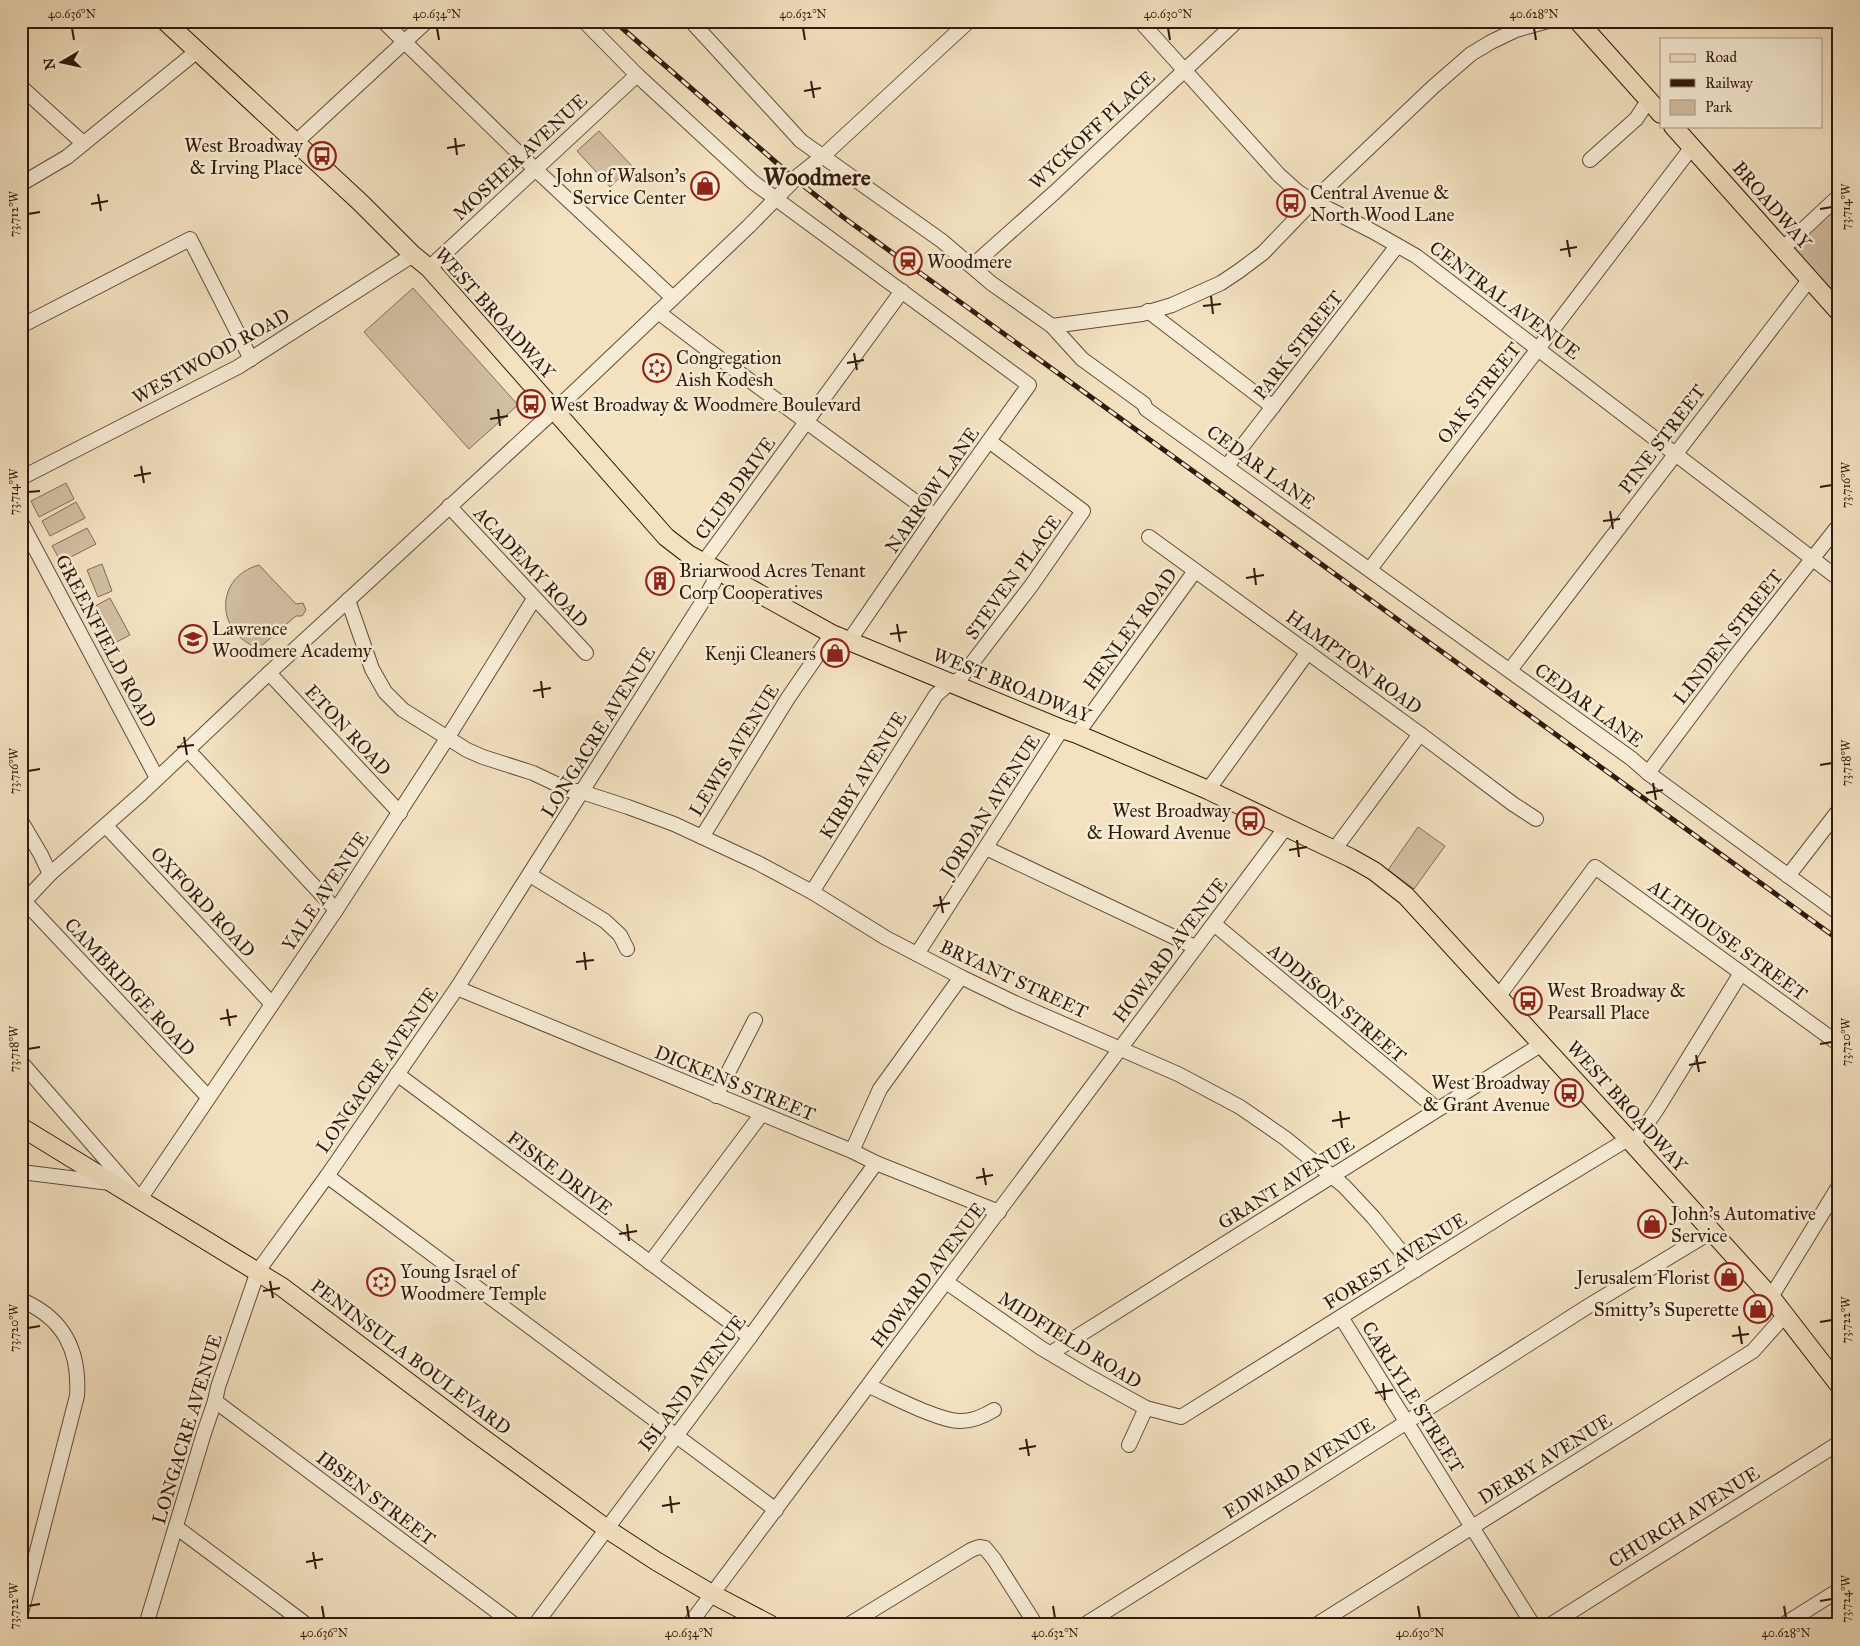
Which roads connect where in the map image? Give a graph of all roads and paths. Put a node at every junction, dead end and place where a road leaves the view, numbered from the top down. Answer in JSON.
{"nodes":[{"id":1,"x":165,"y":21,"type":"edge"},
{"id":2,"x":383,"y":21,"type":"edge"},
{"id":3,"x":427,"y":21,"type":"edge"},
{"id":4,"x":584,"y":21,"type":"edge"},
{"id":5,"x":969,"y":21,"type":"edge"},
{"id":6,"x":1140,"y":21,"type":"edge"},
{"id":7,"x":1237,"y":21,"type":"edge"},
{"id":8,"x":1548,"y":21,"type":"edge"},
{"id":9,"x":692,"y":22,"type":"edge"},
{"id":10,"x":1581,"y":22,"type":"edge"},
{"id":11,"x":405,"y":42,"type":"junction"},
{"id":12,"x":196,"y":52,"type":"junction"},
{"id":13,"x":1185,"y":70,"type":"junction"},
{"id":14,"x":637,"y":75,"type":"junction"},
{"id":15,"x":21,"y":87,"type":"edge"},
{"id":16,"x":1648,"y":101,"type":"junction"},
{"id":17,"x":1660,"y":113,"type":"edge"},
{"id":18,"x":1675,"y":128,"type":"edge"},
{"id":19,"x":83,"y":143,"type":"junction"},
{"id":20,"x":295,"y":143,"type":"junction"},
{"id":21,"x":1692,"y":147,"type":"junction"},
{"id":22,"x":823,"y":156,"type":"junction"},
{"id":23,"x":1590,"y":160,"type":"dead end"},
{"id":24,"x":535,"y":169,"type":"junction"},
{"id":25,"x":21,"y":184,"type":"edge"},
{"id":26,"x":1839,"y":196,"type":"edge"},
{"id":27,"x":777,"y":198,"type":"junction"},
{"id":28,"x":1312,"y":201,"type":"junction"},
{"id":29,"x":1397,"y":246,"type":"junction"},
{"id":30,"x":1782,"y":249,"type":"junction"},
{"id":31,"x":413,"y":256,"type":"junction"},
{"id":32,"x":972,"y":266,"type":"junction"},
{"id":33,"x":429,"y":268,"type":"junction"},
{"id":34,"x":1809,"y":280,"type":"junction"},
{"id":35,"x":902,"y":291,"type":"junction"},
{"id":36,"x":673,"y":298,"type":"junction"},
{"id":37,"x":1148,"y":311,"type":"junction"},
{"id":38,"x":658,"y":312,"type":"junction"},
{"id":39,"x":1839,"y":312,"type":"edge"},
{"id":40,"x":21,"y":326,"type":"edge"},
{"id":41,"x":1052,"y":326,"type":"junction"},
{"id":42,"x":1537,"y":348,"type":"junction"},
{"id":43,"x":251,"y":358,"type":"junction"},
{"id":44,"x":1273,"y":407,"type":"junction"},
{"id":45,"x":554,"y":410,"type":"junction"},
{"id":46,"x":806,"y":422,"type":"junction"},
{"id":47,"x":989,"y":441,"type":"junction"},
{"id":48,"x":1675,"y":453,"type":"junction"},
{"id":49,"x":1227,"y":466,"type":"junction"},
{"id":50,"x":21,"y":478,"type":"edge"},
{"id":51,"x":449,"y":506,"type":"junction"},
{"id":52,"x":935,"y":516,"type":"junction"},
{"id":53,"x":21,"y":522,"type":"edge"},
{"id":54,"x":1839,"y":525,"type":"edge"},
{"id":55,"x":1149,"y":537,"type":"dead end"},
{"id":56,"x":1813,"y":559,"type":"junction"},
{"id":57,"x":703,"y":562,"type":"junction"},
{"id":58,"x":1370,"y":568,"type":"junction"},
{"id":59,"x":1196,"y":571,"type":"junction"},
{"id":60,"x":719,"y":572,"type":"junction"},
{"id":61,"x":1839,"y":579,"type":"edge"},
{"id":62,"x":534,"y":599,"type":"junction"},
{"id":63,"x":348,"y":600,"type":"junction"},
{"id":64,"x":832,"y":634,"type":"junction"},
{"id":65,"x":849,"y":641,"type":"junction"},
{"id":66,"x":1308,"y":652,"type":"junction"},
{"id":67,"x":586,"y":653,"type":"dead end"},
{"id":68,"x":1510,"y":670,"type":"junction"},
{"id":69,"x":270,"y":673,"type":"junction"},
{"id":70,"x":950,"y":683,"type":"junction"},
{"id":71,"x":1069,"y":732,"type":"junction"},
{"id":72,"x":1420,"y":734,"type":"junction"},
{"id":73,"x":448,"y":737,"type":"junction"},
{"id":74,"x":188,"y":749,"type":"junction"},
{"id":75,"x":1648,"y":773,"type":"junction"},
{"id":76,"x":157,"y":778,"type":"junction"},
{"id":77,"x":1208,"y":790,"type":"junction"},
{"id":78,"x":582,"y":792,"type":"junction"},
{"id":79,"x":1839,"y":810,"type":"edge"},
{"id":80,"x":400,"y":813,"type":"junction"},
{"id":81,"x":1536,"y":819,"type":"dead end"},
{"id":82,"x":21,"y":821,"type":"edge"},
{"id":83,"x":106,"y":826,"type":"junction"},
{"id":84,"x":1286,"y":827,"type":"junction"},
{"id":85,"x":702,"y":837,"type":"junction"},
{"id":86,"x":986,"y":848,"type":"junction"},
{"id":87,"x":1334,"y":850,"type":"junction"},
{"id":88,"x":50,"y":874,"type":"junction"},
{"id":89,"x":530,"y":875,"type":"junction"},
{"id":90,"x":1788,"y":876,"type":"junction"},
{"id":91,"x":812,"y":892,"type":"junction"},
{"id":92,"x":23,"y":904,"type":"edge"},
{"id":93,"x":336,"y":910,"type":"junction"},
{"id":94,"x":1839,"y":913,"type":"edge"},
{"id":95,"x":1214,"y":924,"type":"junction"},
{"id":96,"x":1195,"y":947,"type":"junction"},
{"id":97,"x":627,"y":949,"type":"dead end"},
{"id":98,"x":917,"y":954,"type":"junction"},
{"id":99,"x":1741,"y":973,"type":"junction"},
{"id":100,"x":962,"y":978,"type":"junction"},
{"id":101,"x":457,"y":988,"type":"junction"},
{"id":102,"x":1498,"y":997,"type":"junction"},
{"id":103,"x":272,"y":1004,"type":"junction"},
{"id":104,"x":754,"y":1020,"type":"dead end"},
{"id":105,"x":1542,"y":1044,"type":"junction"},
{"id":106,"x":1839,"y":1044,"type":"edge"},
{"id":107,"x":1120,"y":1048,"type":"junction"},
{"id":108,"x":21,"y":1062,"type":"edge"},
{"id":109,"x":397,"y":1074,"type":"junction"},
{"id":110,"x":716,"y":1096,"type":"junction"},
{"id":111,"x":208,"y":1097,"type":"junction"},
{"id":112,"x":1437,"y":1109,"type":"junction"},
{"id":113,"x":761,"y":1115,"type":"junction"},
{"id":114,"x":21,"y":1127,"type":"edge"},
{"id":115,"x":1631,"y":1141,"type":"junction"},
{"id":116,"x":852,"y":1151,"type":"junction"},
{"id":117,"x":876,"y":1163,"type":"junction"},
{"id":118,"x":21,"y":1172,"type":"edge"},
{"id":119,"x":327,"y":1176,"type":"junction"},
{"id":120,"x":1331,"y":1177,"type":"junction"},
{"id":121,"x":117,"y":1184,"type":"junction"},
{"id":122,"x":1839,"y":1186,"type":"edge"},
{"id":123,"x":140,"y":1199,"type":"junction"},
{"id":124,"x":999,"y":1212,"type":"junction"},
{"id":125,"x":1711,"y":1232,"type":"junction"},
{"id":126,"x":650,"y":1263,"type":"junction"},
{"id":127,"x":1416,"y":1270,"type":"junction"},
{"id":128,"x":258,"y":1271,"type":"junction"},
{"id":129,"x":946,"y":1282,"type":"junction"},
{"id":130,"x":1771,"y":1297,"type":"junction"},
{"id":131,"x":21,"y":1300,"type":"edge"},
{"id":132,"x":1785,"y":1315,"type":"junction"},
{"id":133,"x":1341,"y":1317,"type":"junction"},
{"id":134,"x":750,"y":1337,"type":"junction"},
{"id":135,"x":1051,"y":1353,"type":"junction"},
{"id":136,"x":1839,"y":1385,"type":"edge"},
{"id":137,"x":869,"y":1386,"type":"junction"},
{"id":138,"x":215,"y":1401,"type":"junction"},
{"id":139,"x":1146,"y":1408,"type":"junction"},
{"id":140,"x":994,"y":1410,"type":"dead end"},
{"id":141,"x":1182,"y":1417,"type":"joint"},
{"id":142,"x":1406,"y":1422,"type":"junction"},
{"id":143,"x":676,"y":1436,"type":"junction"},
{"id":144,"x":1839,"y":1443,"type":"edge"},
{"id":145,"x":1129,"y":1445,"type":"dead end"},
{"id":146,"x":776,"y":1510,"type":"junction"},
{"id":147,"x":176,"y":1527,"type":"junction"},
{"id":148,"x":1472,"y":1527,"type":"junction"},
{"id":149,"x":607,"y":1529,"type":"junction"},
{"id":150,"x":1839,"y":1590,"type":"edge"},
{"id":151,"x":712,"y":1594,"type":"junction"},
{"id":152,"x":21,"y":1613,"type":"edge"},
{"id":153,"x":146,"y":1625,"type":"edge"},
{"id":154,"x":307,"y":1625,"type":"edge"},
{"id":155,"x":515,"y":1625,"type":"edge"},
{"id":156,"x":536,"y":1625,"type":"edge"},
{"id":157,"x":689,"y":1625,"type":"edge"},
{"id":158,"x":771,"y":1625,"type":"edge"},
{"id":159,"x":848,"y":1625,"type":"edge"},
{"id":160,"x":1036,"y":1625,"type":"edge"},
{"id":161,"x":1084,"y":1625,"type":"edge"},
{"id":162,"x":1316,"y":1625,"type":"edge"},
{"id":163,"x":1533,"y":1625,"type":"edge"},
{"id":164,"x":1550,"y":1625,"type":"edge"},
{"id":165,"x":1783,"y":1625,"type":"edge"}],
"edges":[{"from":1,"to":12,"type":"main road","name":"WEST BROADWAY"},
{"from":2,"to":11,"type":"street"},
{"from":3,"to":11,"type":"street"},
{"from":4,"to":14,"type":"street"},
{"from":5,"to":22,"type":"street"},
{"from":6,"to":13,"type":"street","name":"CENTRAL AVENUE"},
{"from":7,"to":13,"type":"street","name":"WYCKOFF PLACE"},
{"from":8,"to":28,"type":"street"},
{"from":9,"to":22,"type":"street","name":"CEDAR LANE"},
{"from":10,"to":16,"type":"main road"},
{"from":11,"to":20,"type":"street"},
{"from":11,"to":24,"type":"street"},
{"from":12,"to":19,"type":"street"},
{"from":12,"to":20,"type":"main road","name":"WEST BROADWAY"},
{"from":13,"to":28,"type":"street","name":"CENTRAL AVENUE"},
{"from":13,"to":32,"type":"street","name":"WYCKOFF PLACE"},
{"from":14,"to":24,"type":"street","name":"MOSHER AVENUE"},
{"from":14,"to":27,"type":"street"},
{"from":15,"to":19,"type":"street"},
{"from":16,"to":17,"type":"main road"},
{"from":16,"to":23,"type":"street"},
{"from":18,"to":21,"type":"main road","name":"BROADWAY"},
{"from":19,"to":25,"type":"street"},
{"from":20,"to":31,"type":"main road","name":"WEST BROADWAY"},
{"from":21,"to":30,"type":"main road","name":"BROADWAY"},
{"from":21,"to":42,"type":"street","name":"OAK STREET"},
{"from":22,"to":27,"type":"street"},
{"from":22,"to":32,"type":"street","name":"CEDAR LANE"},
{"from":24,"to":33,"type":"street","name":"MOSHER AVENUE"},
{"from":24,"to":36,"type":"street"},
{"from":26,"to":30,"type":"street"},
{"from":27,"to":35,"type":"street"},
{"from":27,"to":36,"type":"street"},
{"from":28,"to":29,"type":"street","name":"CENTRAL AVENUE"},
{"from":28,"to":37,"type":"street"},
{"from":29,"to":42,"type":"street","name":"CENTRAL AVENUE"},
{"from":29,"to":44,"type":"street","name":"PARK STREET"},
{"from":30,"to":34,"type":"main road","name":"BROADWAY"},
{"from":31,"to":33,"type":"main road","name":"WEST BROADWAY"},
{"from":31,"to":43,"type":"street","name":"WESTWOOD ROAD"},
{"from":32,"to":41,"type":"street","name":"CEDAR LANE"},
{"from":33,"to":45,"type":"main road","name":"WEST BROADWAY"},
{"from":34,"to":39,"type":"main road","name":"BROADWAY"},
{"from":34,"to":48,"type":"street","name":"PINE STREET"},
{"from":35,"to":46,"type":"street","name":"CLUB DRIVE"},
{"from":35,"to":47,"type":"street","name":"NARROW LANE"},
{"from":36,"to":38,"type":"street"},
{"from":37,"to":41,"type":"street"},
{"from":37,"to":44,"type":"street"},
{"from":38,"to":45,"type":"street"},
{"from":38,"to":46,"type":"street"},
{"from":40,"to":43,"type":"street"},
{"from":41,"to":49,"type":"street","name":"CEDAR LANE"},
{"from":42,"to":48,"type":"street","name":"CENTRAL AVENUE"},
{"from":42,"to":58,"type":"street","name":"OAK STREET"},
{"from":43,"to":50,"type":"street","name":"WESTWOOD ROAD"},
{"from":44,"to":49,"type":"street","name":"PARK STREET"},
{"from":45,"to":51,"type":"street"},
{"from":45,"to":57,"type":"main road","name":"WEST BROADWAY"},
{"from":46,"to":52,"type":"street"},
{"from":46,"to":57,"type":"street","name":"CLUB DRIVE"},
{"from":47,"to":52,"type":"street","name":"NARROW LANE"},
{"from":47,"to":70,"type":"street","name":"STEVEN PLACE"},
{"from":48,"to":56,"type":"street","name":"CENTRAL AVENUE"},
{"from":48,"to":68,"type":"street","name":"PINE STREET"},
{"from":49,"to":58,"type":"street","name":"CEDAR LANE"},
{"from":51,"to":62,"type":"street","name":"ACADEMY ROAD"},
{"from":51,"to":63,"type":"street"},
{"from":52,"to":65,"type":"street","name":"NARROW LANE"},
{"from":53,"to":76,"type":"street","name":"GREENFIELD ROAD"},
{"from":54,"to":56,"type":"street","name":"LINDEN STREET"},
{"from":55,"to":59,"type":"street","name":"HAMPTON ROAD"},
{"from":56,"to":61,"type":"street","name":"CENTRAL AVENUE"},
{"from":56,"to":75,"type":"street","name":"LINDEN STREET"},
{"from":57,"to":60,"type":"main road","name":"WEST BROADWAY"},
{"from":58,"to":68,"type":"street","name":"CEDAR LANE"},
{"from":59,"to":66,"type":"street","name":"HAMPTON ROAD"},
{"from":59,"to":71,"type":"street","name":"HENLEY ROAD"},
{"from":60,"to":64,"type":"main road","name":"WEST BROADWAY"},
{"from":60,"to":78,"type":"street","name":"LONGACRE AVENUE"},
{"from":62,"to":67,"type":"street","name":"ACADEMY ROAD"},
{"from":62,"to":73,"type":"street","name":"YALE AVENUE"},
{"from":63,"to":69,"type":"street"},
{"from":63,"to":73,"type":"street","name":"BRYANT STREET"},
{"from":64,"to":65,"type":"main road","name":"WEST BROADWAY"},
{"from":64,"to":85,"type":"street","name":"LEWIS AVENUE"},
{"from":65,"to":70,"type":"main road","name":"WEST BROADWAY"},
{"from":66,"to":72,"type":"street","name":"HAMPTON ROAD"},
{"from":66,"to":77,"type":"street"},
{"from":68,"to":75,"type":"street","name":"CEDAR LANE"},
{"from":69,"to":74,"type":"street"},
{"from":69,"to":80,"type":"street","name":"ETON ROAD"},
{"from":70,"to":71,"type":"main road","name":"WEST BROADWAY"},
{"from":70,"to":91,"type":"street","name":"KIRBY AVENUE"},
{"from":71,"to":77,"type":"main road","name":"WEST BROADWAY"},
{"from":71,"to":86,"type":"street","name":"JORDAN AVENUE"},
{"from":72,"to":81,"type":"street","name":"HAMPTON ROAD"},
{"from":72,"to":87,"type":"street"},
{"from":73,"to":78,"type":"street","name":"BRYANT STREET"},
{"from":73,"to":80,"type":"street","name":"YALE AVENUE"},
{"from":74,"to":76,"type":"street"},
{"from":74,"to":93,"type":"street"},
{"from":75,"to":90,"type":"street","name":"CEDAR LANE"},
{"from":76,"to":83,"type":"street"},
{"from":77,"to":84,"type":"main road","name":"WEST BROADWAY"},
{"from":78,"to":85,"type":"street","name":"BRYANT STREET"},
{"from":78,"to":89,"type":"street","name":"LONGACRE AVENUE"},
{"from":79,"to":90,"type":"street"},
{"from":80,"to":93,"type":"street","name":"YALE AVENUE"},
{"from":82,"to":88,"type":"street"},
{"from":83,"to":88,"type":"street"},
{"from":83,"to":103,"type":"street","name":"OXFORD ROAD"},
{"from":84,"to":87,"type":"main road","name":"WEST BROADWAY"},
{"from":84,"to":95,"type":"street","name":"HOWARD AVENUE"},
{"from":85,"to":91,"type":"street","name":"BRYANT STREET"},
{"from":86,"to":96,"type":"street"},
{"from":86,"to":98,"type":"street","name":"JORDAN AVENUE"},
{"from":87,"to":102,"type":"main road","name":"WEST BROADWAY"},
{"from":88,"to":92,"type":"street"},
{"from":89,"to":97,"type":"street"},
{"from":89,"to":101,"type":"street","name":"LONGACRE AVENUE"},
{"from":90,"to":94,"type":"street","name":"CEDAR LANE"},
{"from":91,"to":98,"type":"street","name":"BRYANT STREET"},
{"from":92,"to":111,"type":"street","name":"CAMBRIDGE ROAD"},
{"from":93,"to":103,"type":"street","name":"YALE AVENUE"},
{"from":95,"to":96,"type":"street","name":"HOWARD AVENUE"},
{"from":95,"to":112,"type":"street","name":"ADDISON STREET"},
{"from":96,"to":107,"type":"street","name":"HOWARD AVENUE"},
{"from":98,"to":100,"type":"street","name":"BRYANT STREET"},
{"from":99,"to":102,"type":"street","name":"ALTHOUSE STREET"},
{"from":99,"to":106,"type":"street","name":"ALTHOUSE STREET"},
{"from":99,"to":115,"type":"street"},
{"from":100,"to":107,"type":"street","name":"BRYANT STREET"},
{"from":100,"to":116,"type":"street"},
{"from":101,"to":109,"type":"street","name":"LONGACRE AVENUE"},
{"from":101,"to":110,"type":"street","name":"DICKENS STREET"},
{"from":102,"to":105,"type":"main road","name":"WEST BROADWAY"},
{"from":103,"to":111,"type":"street","name":"YALE AVENUE"},
{"from":104,"to":110,"type":"street"},
{"from":105,"to":112,"type":"street","name":"GRANT AVENUE"},
{"from":105,"to":115,"type":"main road","name":"WEST BROADWAY"},
{"from":107,"to":120,"type":"street","name":"BRYANT STREET"},
{"from":107,"to":124,"type":"street","name":"HOWARD AVENUE"},
{"from":108,"to":123,"type":"street"},
{"from":109,"to":119,"type":"street","name":"LONGACRE AVENUE"},
{"from":109,"to":126,"type":"street","name":"FISKE DRIVE"},
{"from":110,"to":113,"type":"street","name":"DICKENS STREET"},
{"from":111,"to":123,"type":"street","name":"YALE AVENUE"},
{"from":112,"to":120,"type":"street","name":"GRANT AVENUE"},
{"from":113,"to":116,"type":"street","name":"DICKENS STREET"},
{"from":113,"to":126,"type":"street"},
{"from":114,"to":121,"type":"main road","name":"PENINSULA BOULEVARD"},
{"from":115,"to":125,"type":"main road","name":"WEST BROADWAY"},
{"from":115,"to":127,"type":"street","name":"FOREST AVENUE"},
{"from":116,"to":117,"type":"street","name":"DICKENS STREET"},
{"from":117,"to":124,"type":"street","name":"DICKENS STREET"},
{"from":117,"to":134,"type":"street","name":"ISLAND AVENUE"},
{"from":118,"to":121,"type":"street"},
{"from":119,"to":128,"type":"street","name":"LONGACRE AVENUE"},
{"from":119,"to":143,"type":"street"},
{"from":120,"to":127,"type":"street","name":"BRYANT STREET"},
{"from":120,"to":135,"type":"street","name":"GRANT AVENUE"},
{"from":121,"to":123,"type":"main road","name":"PENINSULA BOULEVARD"},
{"from":122,"to":130,"type":"street"},
{"from":123,"to":128,"type":"main road","name":"PENINSULA BOULEVARD"},
{"from":124,"to":129,"type":"street","name":"HOWARD AVENUE"},
{"from":125,"to":130,"type":"main road","name":"WEST BROADWAY"},
{"from":125,"to":142,"type":"street","name":"EDWARD AVENUE"},
{"from":126,"to":134,"type":"street","name":"FISKE DRIVE"},
{"from":127,"to":133,"type":"street","name":"FOREST AVENUE"},
{"from":128,"to":138,"type":"street","name":"LONGACRE AVENUE"},
{"from":128,"to":149,"type":"main road","name":"PENINSULA BOULEVARD"},
{"from":129,"to":135,"type":"street","name":"MIDFIELD ROAD"},
{"from":129,"to":137,"type":"street","name":"HOWARD AVENUE"},
{"from":130,"to":132,"type":"main road","name":"WEST BROADWAY"},
{"from":131,"to":152,"type":"street"},
{"from":132,"to":136,"type":"main road","name":"WEST BROADWAY"},
{"from":132,"to":148,"type":"street","name":"DERBY AVENUE"},
{"from":133,"to":141,"type":"street","name":"FOREST AVENUE"},
{"from":133,"to":142,"type":"street","name":"CARLYLE STREET"},
{"from":134,"to":143,"type":"street","name":"ISLAND AVENUE"},
{"from":135,"to":139,"type":"street","name":"MIDFIELD ROAD"},
{"from":137,"to":140,"type":"street"},
{"from":137,"to":146,"type":"street","name":"HOWARD AVENUE"},
{"from":138,"to":147,"type":"street","name":"LONGACRE AVENUE"},
{"from":138,"to":155,"type":"street","name":"IBSEN STREET"},
{"from":139,"to":141,"type":"street","name":"MIDFIELD ROAD"},
{"from":139,"to":145,"type":"street"},
{"from":142,"to":148,"type":"street","name":"CARLYLE STREET"},
{"from":142,"to":161,"type":"street","name":"EDWARD AVENUE"},
{"from":143,"to":146,"type":"street"},
{"from":143,"to":149,"type":"street","name":"ISLAND AVENUE"},
{"from":144,"to":164,"type":"street","name":"CHURCH AVENUE"},
{"from":146,"to":151,"type":"street","name":"HOWARD AVENUE"},
{"from":147,"to":153,"type":"street","name":"LONGACRE AVENUE"},
{"from":147,"to":154,"type":"street"},
{"from":148,"to":162,"type":"street","name":"DERBY AVENUE"},
{"from":148,"to":163,"type":"street","name":"CARLYLE STREET"},
{"from":149,"to":151,"type":"main road","name":"PENINSULA BOULEVARD"},
{"from":149,"to":156,"type":"street","name":"ISLAND AVENUE"},
{"from":150,"to":165,"type":"street"},
{"from":151,"to":157,"type":"street","name":"HOWARD AVENUE"},
{"from":151,"to":158,"type":"main road","name":"PENINSULA BOULEVARD"},
{"from":159,"to":160,"type":"street"}]}
